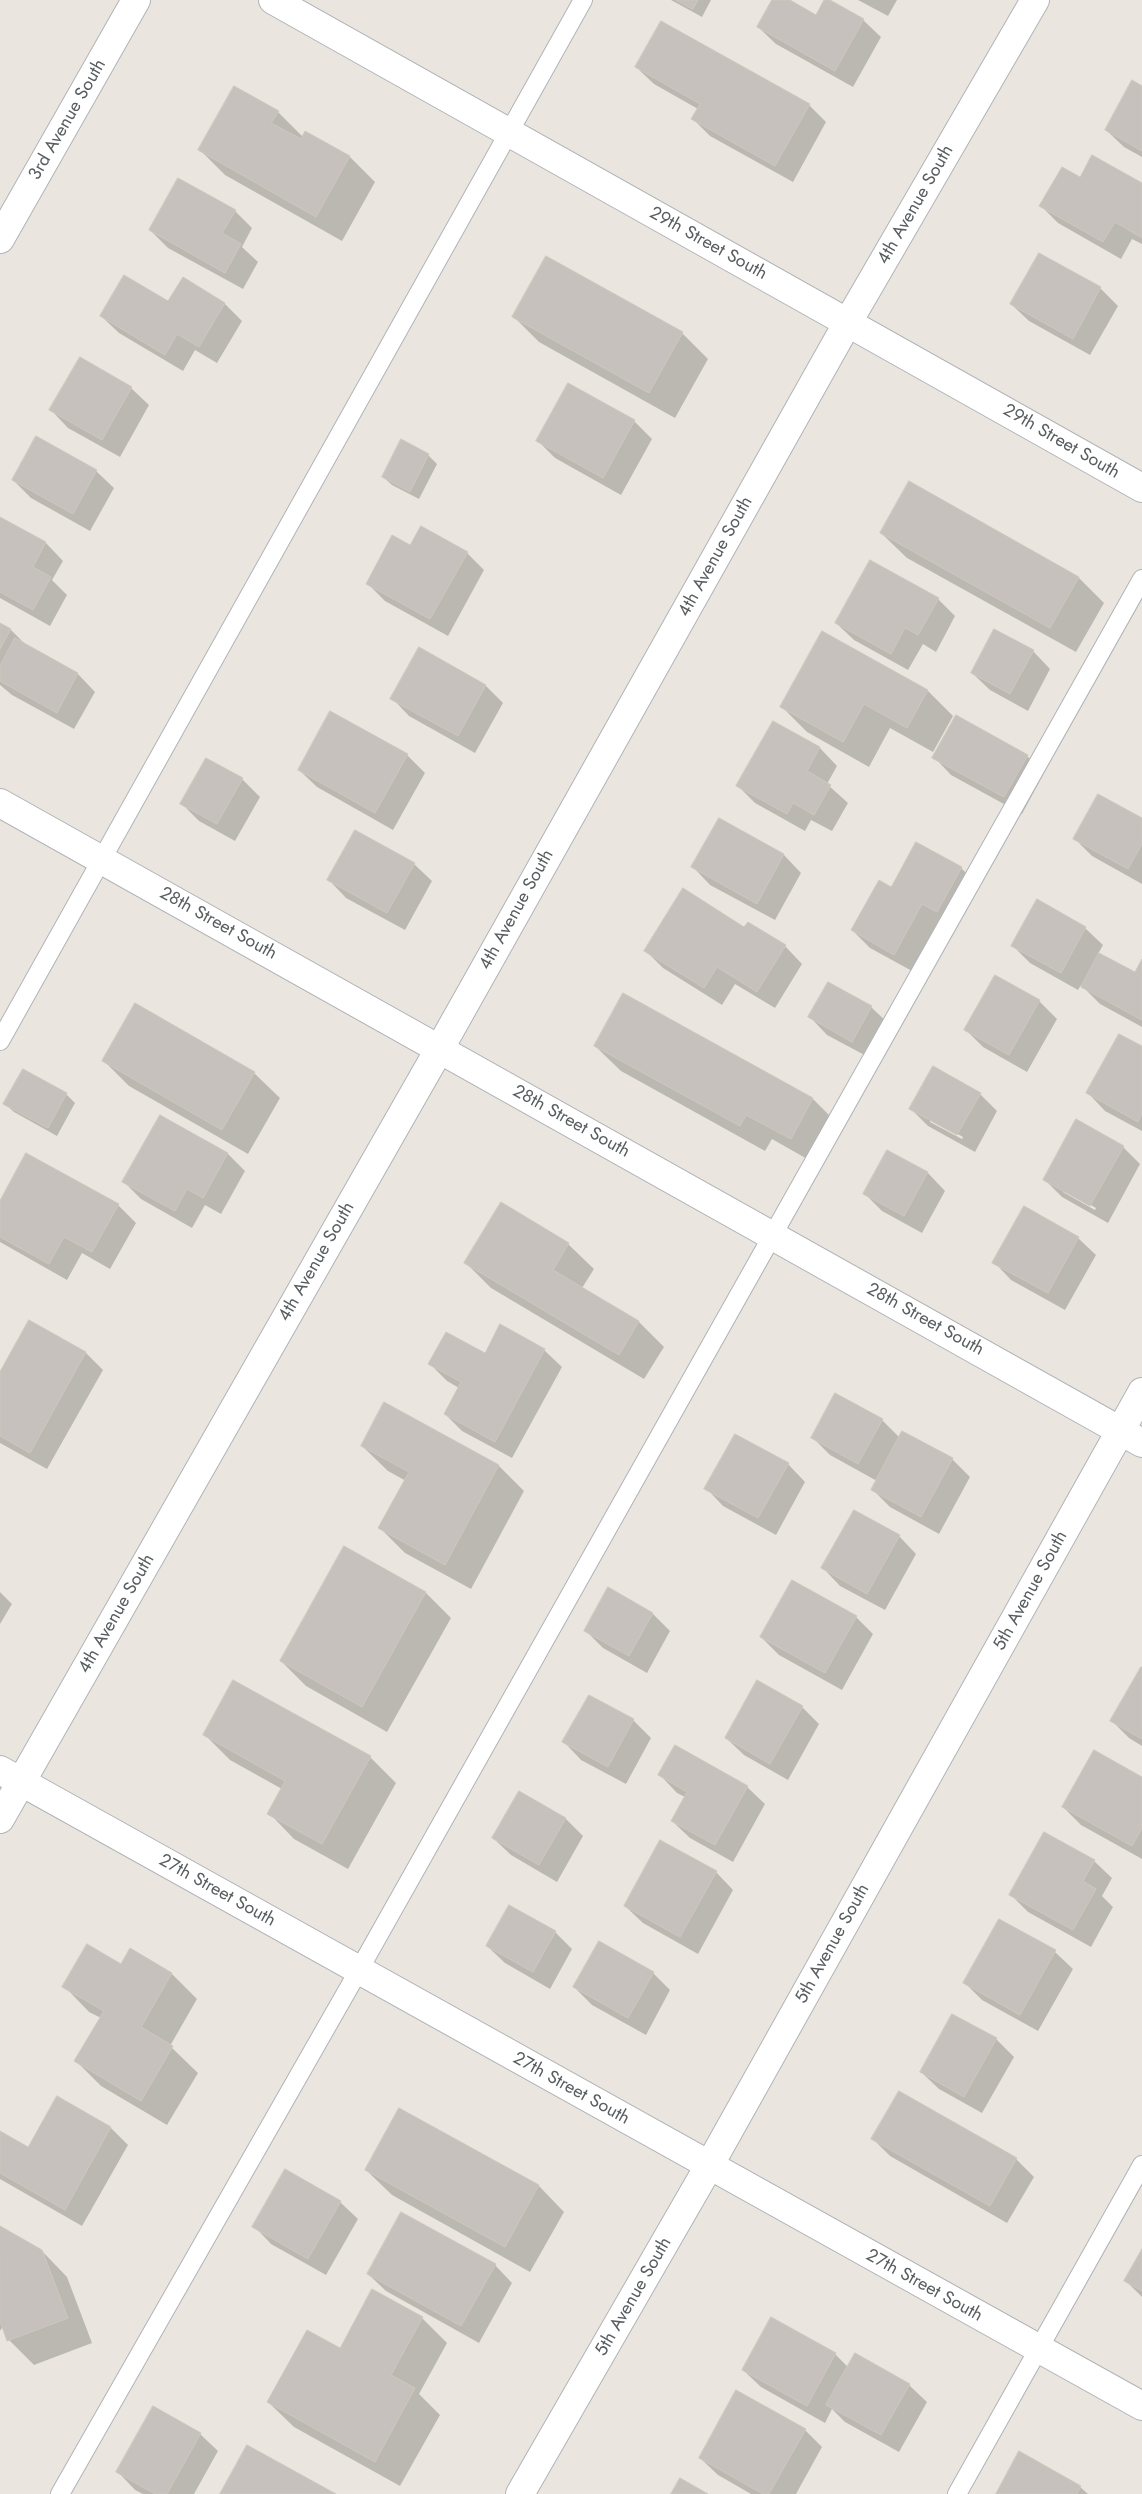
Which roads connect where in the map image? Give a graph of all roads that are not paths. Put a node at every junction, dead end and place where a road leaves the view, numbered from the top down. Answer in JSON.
{"nodes":[{"id":1,"x":136,"y":0,"type":"edge"},
{"id":2,"x":273,"y":0,"type":"edge"},
{"id":3,"x":583,"y":0,"type":"edge"},
{"id":4,"x":1035,"y":0,"type":"edge"},
{"id":5,"x":508,"y":132,"type":"junction"},
{"id":6,"x":0,"y":239,"type":"edge"},
{"id":7,"x":848,"y":322,"type":"junction"},
{"id":8,"x":1142,"y":488,"type":"edge"},
{"id":9,"x":1142,"y":579,"type":"edge"},
{"id":10,"x":0,"y":803,"type":"edge"},
{"id":11,"x":103,"y":860,"type":"junction"},
{"id":12,"x":0,"y":1041,"type":"edge"},
{"id":13,"x":440,"y":1048,"type":"junction"},
{"id":14,"x":772,"y":1234,"type":"junction"},
{"id":15,"x":1142,"y":1392,"type":"edge"},
{"id":16,"x":1131,"y":1437,"type":"edge"},
{"id":17,"x":10,"y":1775,"type":"edge"},
{"id":18,"x":0,"y":1819,"type":"edge"},
{"id":19,"x":359,"y":1970,"type":"junction"},
{"id":20,"x":1142,"y":2165,"type":"edge"},
{"id":21,"x":709,"y":2166,"type":"junction"},
{"id":22,"x":1038,"y":2348,"type":"junction"},
{"id":23,"x":1142,"y":2406,"type":"edge"},
{"id":24,"x":60,"y":2494,"type":"edge"},
{"id":25,"x":520,"y":2494,"type":"edge"},
{"id":26,"x":957,"y":2494,"type":"edge"}],
"edges":[{"from":1,"to":6,"type":"street","name":"3rd Avenue South"},
{"from":2,"to":5,"type":"street","name":"29th Street South"},
{"from":3,"to":5,"type":"lane"},
{"from":4,"to":7,"type":"street","name":"4th Avenue South"},
{"from":5,"to":7,"type":"street","name":"29th Street South"},
{"from":5,"to":11,"type":"lane"},
{"from":7,"to":8,"type":"street","name":"29th Street South"},
{"from":7,"to":13,"type":"street","name":"4th Avenue South"},
{"from":9,"to":14,"type":"lane"},
{"from":10,"to":11,"type":"street","name":"28th Street South"},
{"from":11,"to":12,"type":"lane"},
{"from":11,"to":13,"type":"street","name":"28th Street South"},
{"from":13,"to":14,"type":"street","name":"28th Street South"},
{"from":13,"to":17,"type":"street","name":"4th Avenue South"},
{"from":14,"to":16,"type":"street","name":"28th Street South"},
{"from":14,"to":19,"type":"lane"},
{"from":15,"to":16,"type":"street","name":"5th Avenue South"},
{"from":16,"to":21,"type":"street","name":"5th Avenue South"},
{"from":17,"to":18,"type":"street","name":"4th Avenue South"},
{"from":17,"to":19,"type":"street","name":"27th Street South"},
{"from":19,"to":21,"type":"street","name":"27th Street South"},
{"from":19,"to":24,"type":"lane"},
{"from":20,"to":22,"type":"lane"},
{"from":21,"to":22,"type":"street","name":"27th Street South"},
{"from":21,"to":25,"type":"street","name":"5th Avenue South"},
{"from":22,"to":23,"type":"street","name":"27th Street South"},
{"from":22,"to":26,"type":"lane"}]}
